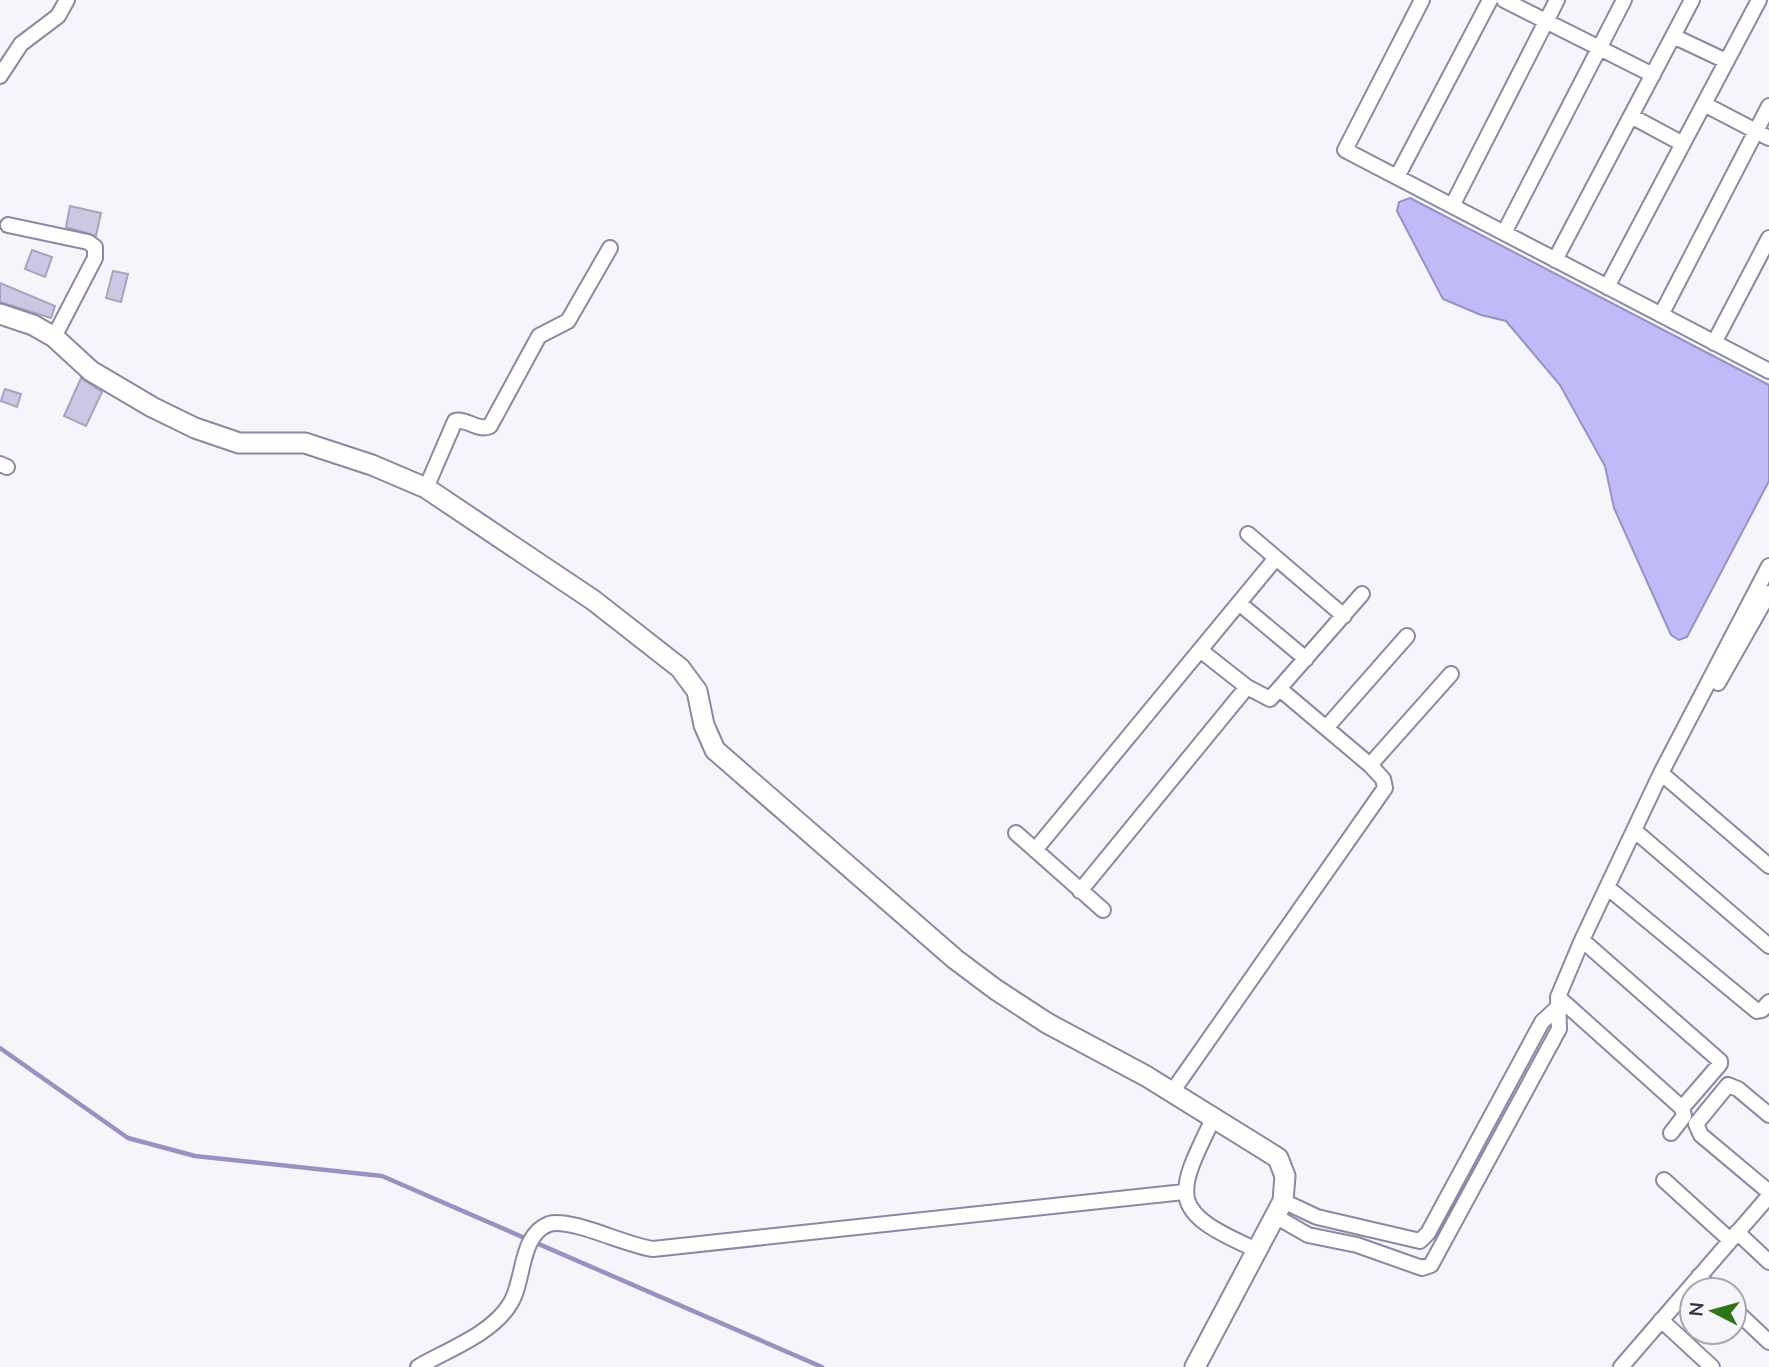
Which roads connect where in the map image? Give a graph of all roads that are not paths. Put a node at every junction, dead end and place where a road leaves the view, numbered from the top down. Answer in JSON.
{"nodes":[{"id":1,"x":67,"y":0,"type":"edge"},
{"id":2,"x":1422,"y":0,"type":"edge"},
{"id":3,"x":1490,"y":0,"type":"edge"},
{"id":4,"x":1504,"y":0,"type":"edge"},
{"id":5,"x":1557,"y":0,"type":"edge"},
{"id":6,"x":1624,"y":0,"type":"edge"},
{"id":7,"x":1692,"y":0,"type":"edge"},
{"id":8,"x":1759,"y":0,"type":"edge"},
{"id":9,"x":1546,"y":21,"type":"junction"},
{"id":10,"x":1673,"y":36,"type":"junction"},
{"id":11,"x":1600,"y":48,"type":"junction"},
{"id":12,"x":1727,"y":61,"type":"junction"},
{"id":13,"x":1653,"y":75,"type":"junction"},
{"id":14,"x":0,"y":76,"type":"edge"},
{"id":15,"x":1704,"y":104,"type":"junction"},
{"id":16,"x":1769,"y":106,"type":"edge"},
{"id":17,"x":1631,"y":117,"type":"junction"},
{"id":18,"x":1763,"y":134,"type":"edge"},
{"id":19,"x":1683,"y":144,"type":"junction"},
{"id":20,"x":1397,"y":177,"type":"junction"},
{"id":21,"x":1451,"y":206,"type":"junction"},
{"id":22,"x":8,"y":225,"type":"dead end"},
{"id":23,"x":1504,"y":233,"type":"junction"},
{"id":24,"x":1769,"y":238,"type":"edge"},
{"id":25,"x":611,"y":248,"type":"dead end"},
{"id":26,"x":1555,"y":260,"type":"junction"},
{"id":27,"x":1607,"y":287,"type":"junction"},
{"id":28,"x":0,"y":314,"type":"edge"},
{"id":29,"x":1661,"y":315,"type":"junction"},
{"id":30,"x":54,"y":337,"type":"junction"},
{"id":31,"x":1714,"y":343,"type":"junction"},
{"id":32,"x":1768,"y":368,"type":"edge"},
{"id":33,"x":426,"y":488,"type":"junction"},
{"id":34,"x":1248,"y":534,"type":"dead end"},
{"id":35,"x":1276,"y":558,"type":"junction"},
{"id":36,"x":1769,"y":566,"type":"edge"},
{"id":37,"x":1769,"y":593,"type":"edge"},
{"id":38,"x":1362,"y":594,"type":"dead end"},
{"id":39,"x":1238,"y":603,"type":"junction"},
{"id":40,"x":1344,"y":616,"type":"junction"},
{"id":41,"x":1406,"y":636,"type":"dead end"},
{"id":42,"x":1200,"y":650,"type":"junction"},
{"id":43,"x":1306,"y":659,"type":"junction"},
{"id":44,"x":1451,"y":674,"type":"dead end"},
{"id":45,"x":1247,"y":687,"type":"junction"},
{"id":46,"x":1281,"y":690,"type":"junction"},
{"id":47,"x":1326,"y":728,"type":"junction"},
{"id":48,"x":1686,"y":729,"type":"junction"},
{"id":49,"x":1370,"y":765,"type":"junction"},
{"id":50,"x":1661,"y":773,"type":"junction"},
{"id":51,"x":1634,"y":830,"type":"junction"},
{"id":52,"x":1016,"y":833,"type":"dead end"},
{"id":53,"x":1034,"y":850,"type":"junction"},
{"id":54,"x":1769,"y":866,"type":"edge"},
{"id":55,"x":1607,"y":887,"type":"junction"},
{"id":56,"x":1080,"y":891,"type":"junction"},
{"id":57,"x":1103,"y":911,"type":"dead end"},
{"id":58,"x":1582,"y":940,"type":"junction"},
{"id":59,"x":1769,"y":946,"type":"edge"},
{"id":60,"x":1769,"y":1002,"type":"edge"},
{"id":61,"x":1557,"y":1003,"type":"junction"},
{"id":62,"x":1172,"y":1092,"type":"junction"},
{"id":63,"x":1682,"y":1108,"type":"junction"},
{"id":64,"x":1769,"y":1115,"type":"edge"},
{"id":65,"x":1214,"y":1117,"type":"junction"},
{"id":66,"x":1671,"y":1133,"type":"dead end"},
{"id":67,"x":1664,"y":1180,"type":"dead end"},
{"id":68,"x":1184,"y":1192,"type":"junction"},
{"id":69,"x":1769,"y":1194,"type":"edge"},
{"id":70,"x":1279,"y":1208,"type":"junction"},
{"id":71,"x":1734,"y":1236,"type":"junction"},
{"id":72,"x":1256,"y":1250,"type":"junction"},
{"id":73,"x":1769,"y":1262,"type":"edge"},
{"id":74,"x":1699,"y":1276,"type":"edge"},
{"id":75,"x":1678,"y":1300,"type":"edge"},
{"id":76,"x":1661,"y":1320,"type":"junction"},
{"id":77,"x":1748,"y":1322,"type":"edge"},
{"id":78,"x":1769,"y":1342,"type":"edge"},
{"id":79,"x":418,"y":1367,"type":"edge"},
{"id":80,"x":1195,"y":1367,"type":"edge"},
{"id":81,"x":1621,"y":1367,"type":"edge"},
{"id":82,"x":1712,"y":1367,"type":"edge"}],
"edges":[{"from":1,"to":14,"type":"street"},
{"from":2,"to":20,"type":"street"},
{"from":3,"to":20,"type":"street"},
{"from":4,"to":9,"type":"street"},
{"from":5,"to":9,"type":"street"},
{"from":6,"to":11,"type":"street"},
{"from":7,"to":10,"type":"street"},
{"from":8,"to":12,"type":"street"},
{"from":9,"to":11,"type":"street"},
{"from":9,"to":21,"type":"street"},
{"from":10,"to":12,"type":"street"},
{"from":10,"to":13,"type":"street"},
{"from":11,"to":13,"type":"street"},
{"from":11,"to":23,"type":"street"},
{"from":12,"to":15,"type":"street"},
{"from":13,"to":17,"type":"street"},
{"from":15,"to":18,"type":"street"},
{"from":15,"to":19,"type":"street"},
{"from":16,"to":18,"type":"street"},
{"from":17,"to":19,"type":"street"},
{"from":17,"to":26,"type":"street"},
{"from":18,"to":29,"type":"street"},
{"from":19,"to":27,"type":"street"},
{"from":20,"to":21,"type":"street"},
{"from":21,"to":23,"type":"street"},
{"from":22,"to":30,"type":"street"},
{"from":23,"to":26,"type":"street"},
{"from":24,"to":31,"type":"street"},
{"from":25,"to":33,"type":"street"},
{"from":26,"to":27,"type":"street"},
{"from":27,"to":29,"type":"street"},
{"from":28,"to":30,"type":"street"},
{"from":29,"to":31,"type":"street"},
{"from":30,"to":33,"type":"street"},
{"from":31,"to":32,"type":"street"},
{"from":33,"to":62,"type":"street"},
{"from":34,"to":35,"type":"street"},
{"from":35,"to":39,"type":"street"},
{"from":35,"to":40,"type":"street"},
{"from":36,"to":48,"type":"street"},
{"from":37,"to":48,"type":"street"},
{"from":38,"to":40,"type":"street"},
{"from":39,"to":42,"type":"street"},
{"from":39,"to":43,"type":"street"},
{"from":40,"to":43,"type":"street"},
{"from":41,"to":47,"type":"street"},
{"from":42,"to":45,"type":"street"},
{"from":42,"to":53,"type":"street"},
{"from":43,"to":46,"type":"street"},
{"from":44,"to":49,"type":"street"},
{"from":45,"to":46,"type":"street"},
{"from":45,"to":56,"type":"street"},
{"from":46,"to":47,"type":"street"},
{"from":47,"to":49,"type":"street"},
{"from":48,"to":50,"type":"street"},
{"from":49,"to":62,"type":"street"},
{"from":50,"to":51,"type":"street"},
{"from":50,"to":54,"type":"street"},
{"from":51,"to":55,"type":"street"},
{"from":51,"to":59,"type":"street"},
{"from":52,"to":53,"type":"street"},
{"from":53,"to":56,"type":"street"},
{"from":55,"to":58,"type":"street"},
{"from":55,"to":60,"type":"street"},
{"from":56,"to":57,"type":"street"},
{"from":58,"to":61,"type":"street"},
{"from":58,"to":63,"type":"street"},
{"from":61,"to":63,"type":"street"},
{"from":61,"to":70,"type":"street"},
{"from":61,"to":70,"type":"street"},
{"from":62,"to":65,"type":"street"},
{"from":63,"to":66,"type":"street"},
{"from":64,"to":69,"type":"street"},
{"from":65,"to":68,"type":"street"},
{"from":65,"to":70,"type":"street"},
{"from":67,"to":71,"type":"street"},
{"from":68,"to":72,"type":"street"},
{"from":68,"to":79,"type":"street"},
{"from":69,"to":71,"type":"street"},
{"from":70,"to":72,"type":"street"},
{"from":71,"to":73,"type":"street"},
{"from":71,"to":74,"type":"street"},
{"from":72,"to":80,"type":"street"},
{"from":75,"to":76,"type":"street"},
{"from":76,"to":81,"type":"street"},
{"from":76,"to":82,"type":"street"},
{"from":77,"to":78,"type":"street"}]}
